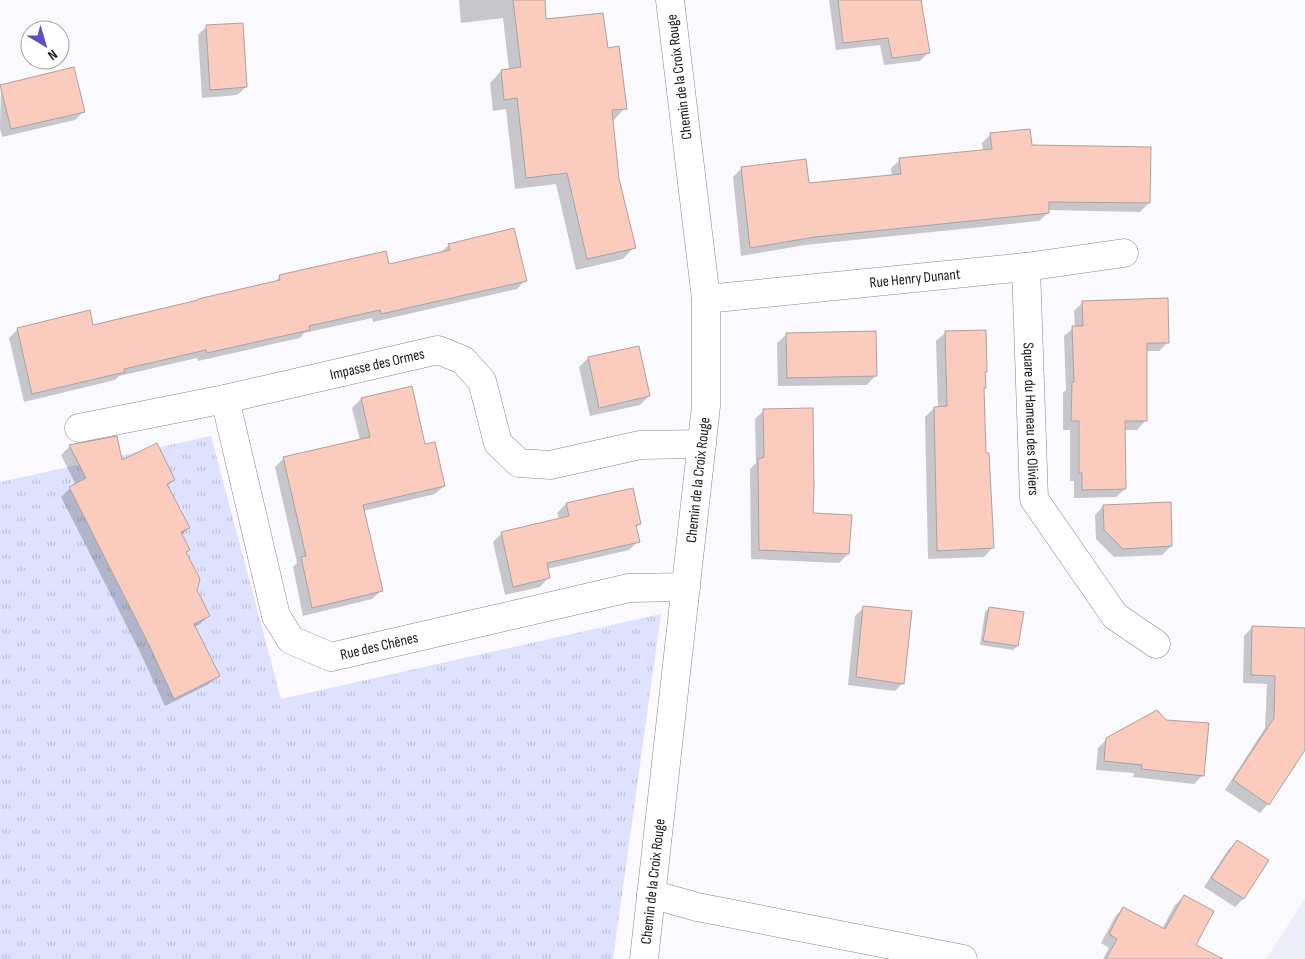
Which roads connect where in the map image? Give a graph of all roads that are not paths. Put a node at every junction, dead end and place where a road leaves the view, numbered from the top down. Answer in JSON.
{"nodes":[{"id":1,"x":670,"y":0,"type":"edge"},
{"id":2,"x":1124,"y":253,"type":"dead end"},
{"id":3,"x":1026,"y":267,"type":"junction"},
{"id":4,"x":706,"y":299,"type":"junction"},
{"id":5,"x":225,"y":399,"type":"junction"},
{"id":6,"x":79,"y":428,"type":"dead end"},
{"id":7,"x":702,"y":444,"type":"junction"},
{"id":8,"x":686,"y":587,"type":"junction"},
{"id":9,"x":1156,"y":644,"type":"dead end"},
{"id":10,"x":651,"y":894,"type":"junction"},
{"id":11,"x":956,"y":958,"type":"edge"},
{"id":12,"x":644,"y":959,"type":"edge"}],
"edges":[{"from":1,"to":4,"type":"street","name":"Chemin de la Croix Rouge"},
{"from":2,"to":3,"type":"street","name":"Rue Henry Dunant"},
{"from":3,"to":4,"type":"street","name":"Rue Henry Dunant"},
{"from":3,"to":9,"type":"street","name":"Square du Hameau des Oliviers"},
{"from":4,"to":7,"type":"street","name":"Chemin de la Croix Rouge"},
{"from":5,"to":6,"type":"street","name":"Impasse des Ormes"},
{"from":5,"to":7,"type":"street","name":"Impasse des Ormes"},
{"from":5,"to":8,"type":"street","name":"Rue des Chênes"},
{"from":7,"to":8,"type":"street","name":"Chemin de la Croix Rouge"},
{"from":8,"to":10,"type":"street","name":"Chemin de la Croix Rouge"},
{"from":10,"to":11,"type":"street"},
{"from":10,"to":12,"type":"street","name":"Chemin de la Croix Rouge"}]}
